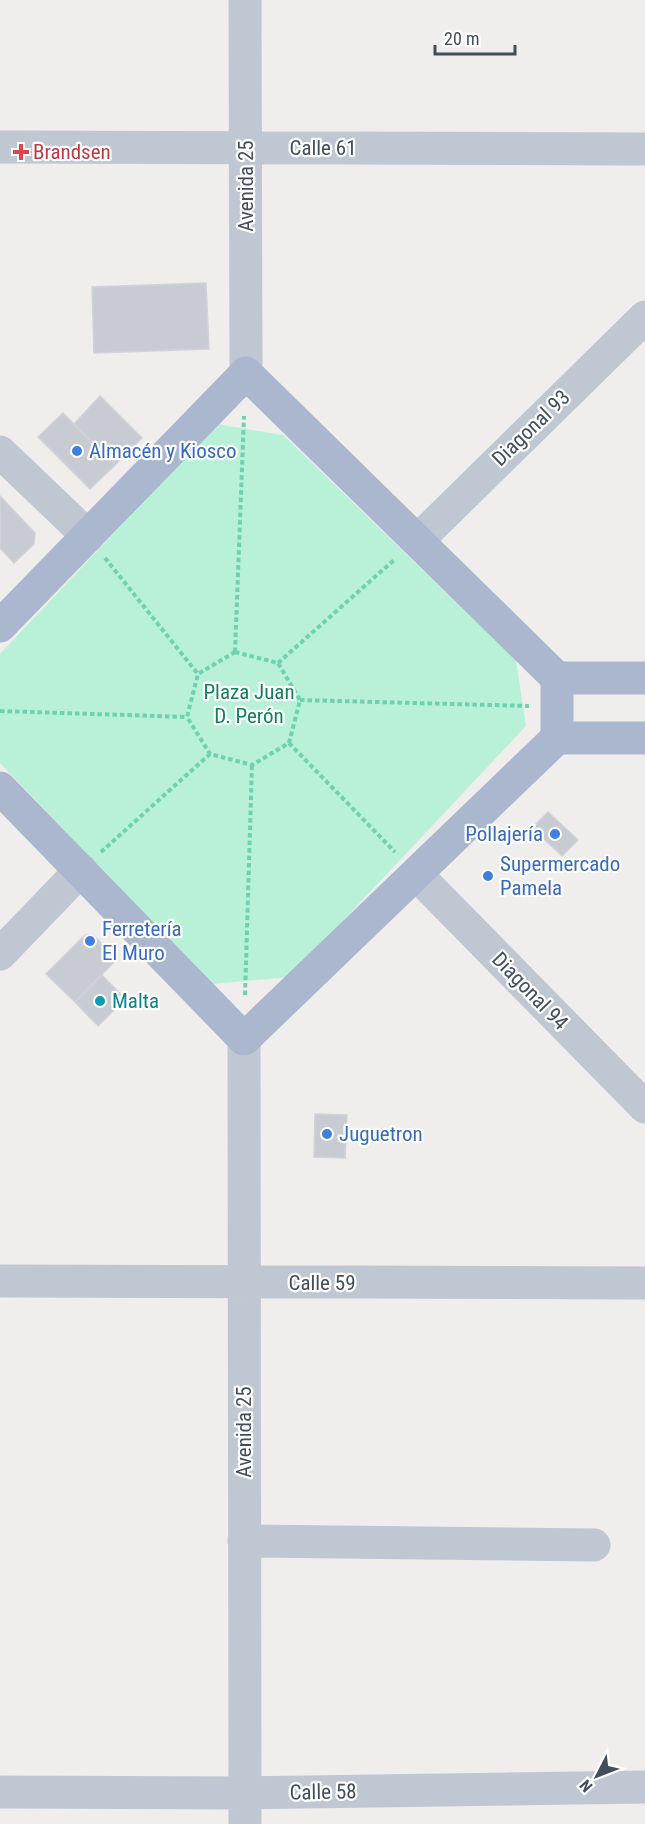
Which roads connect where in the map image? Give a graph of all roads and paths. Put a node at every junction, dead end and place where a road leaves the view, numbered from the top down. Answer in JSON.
{"nodes":[{"id":1,"x":246,"y":0,"type":"edge"},
{"id":2,"x":0,"y":147,"type":"edge"},
{"id":3,"x":246,"y":147,"type":"junction"},
{"id":4,"x":645,"y":149,"type":"edge"},
{"id":5,"x":645,"y":317,"type":"edge"},
{"id":6,"x":246,"y":373,"type":"junction"},
{"id":7,"x":0,"y":452,"type":"edge"},
{"id":8,"x":88,"y":536,"type":"junction"},
{"id":9,"x":418,"y":540,"type":"junction"},
{"id":10,"x":0,"y":626,"type":"edge"},
{"id":11,"x":235,"y":652,"type":"junction"},
{"id":12,"x":278,"y":663,"type":"junction"},
{"id":13,"x":198,"y":674,"type":"junction"},
{"id":14,"x":645,"y":678,"type":"edge"},
{"id":15,"x":300,"y":700,"type":"junction"},
{"id":16,"x":557,"y":708,"type":"junction"},
{"id":17,"x":0,"y":711,"type":"edge"},
{"id":18,"x":187,"y":717,"type":"junction"},
{"id":19,"x":645,"y":738,"type":"edge"},
{"id":20,"x":290,"y":743,"type":"junction"},
{"id":21,"x":210,"y":754,"type":"junction"},
{"id":22,"x":252,"y":765,"type":"junction"},
{"id":23,"x":0,"y":788,"type":"edge"},
{"id":24,"x":81,"y":870,"type":"junction"},
{"id":25,"x":416,"y":874,"type":"junction"},
{"id":26,"x":0,"y":954,"type":"edge"},
{"id":27,"x":244,"y":1039,"type":"junction"},
{"id":28,"x":645,"y":1107,"type":"edge"},
{"id":29,"x":0,"y":1281,"type":"edge"},
{"id":30,"x":244,"y":1282,"type":"junction"},
{"id":31,"x":645,"y":1284,"type":"edge"},
{"id":32,"x":244,"y":1541,"type":"junction"},
{"id":33,"x":594,"y":1545,"type":"dead end"},
{"id":34,"x":645,"y":1787,"type":"edge"},
{"id":35,"x":0,"y":1792,"type":"edge"},
{"id":36,"x":245,"y":1809,"type":"edge"}],
"edges":[{"from":1,"to":3,"type":"street","name":"Avenida 25"},
{"from":2,"to":3,"type":"street","name":"Calle 61"},
{"from":3,"to":4,"type":"street","name":"Calle 61"},
{"from":3,"to":6,"type":"street","name":"Avenida 25"},
{"from":5,"to":9,"type":"street","name":"Diagonal 93"},
{"from":6,"to":8,"type":"main road"},
{"from":6,"to":9,"type":"main road"},
{"from":6,"to":11,"type":"path"},
{"from":7,"to":8,"type":"street"},
{"from":8,"to":10,"type":"main road"},
{"from":8,"to":13,"type":"path"},
{"from":9,"to":12,"type":"path"},
{"from":9,"to":16,"type":"main road"},
{"from":11,"to":12,"type":"path"},
{"from":11,"to":13,"type":"path"},
{"from":12,"to":15,"type":"path"},
{"from":13,"to":18,"type":"path"},
{"from":14,"to":16,"type":"main road"},
{"from":15,"to":16,"type":"path"},
{"from":15,"to":20,"type":"path"},
{"from":16,"to":19,"type":"main road"},
{"from":16,"to":25,"type":"main road"},
{"from":17,"to":18,"type":"path"},
{"from":18,"to":21,"type":"path"},
{"from":20,"to":22,"type":"path"},
{"from":20,"to":25,"type":"path"},
{"from":21,"to":22,"type":"path"},
{"from":21,"to":24,"type":"path"},
{"from":22,"to":27,"type":"path"},
{"from":23,"to":24,"type":"main road"},
{"from":24,"to":26,"type":"street"},
{"from":24,"to":27,"type":"main road"},
{"from":25,"to":27,"type":"main road"},
{"from":25,"to":28,"type":"street","name":"Diagonal 94"},
{"from":27,"to":30,"type":"street","name":"Avenida 25"},
{"from":29,"to":30,"type":"street","name":"Calle 59"},
{"from":30,"to":31,"type":"street","name":"Calle 59"},
{"from":30,"to":32,"type":"street","name":"Avenida 25"},
{"from":32,"to":33,"type":"street"},
{"from":32,"to":36,"type":"street","name":"Avenida 25"},
{"from":34,"to":36,"type":"street","name":"Calle 58"},
{"from":35,"to":36,"type":"street","name":"Calle 58"}]}
